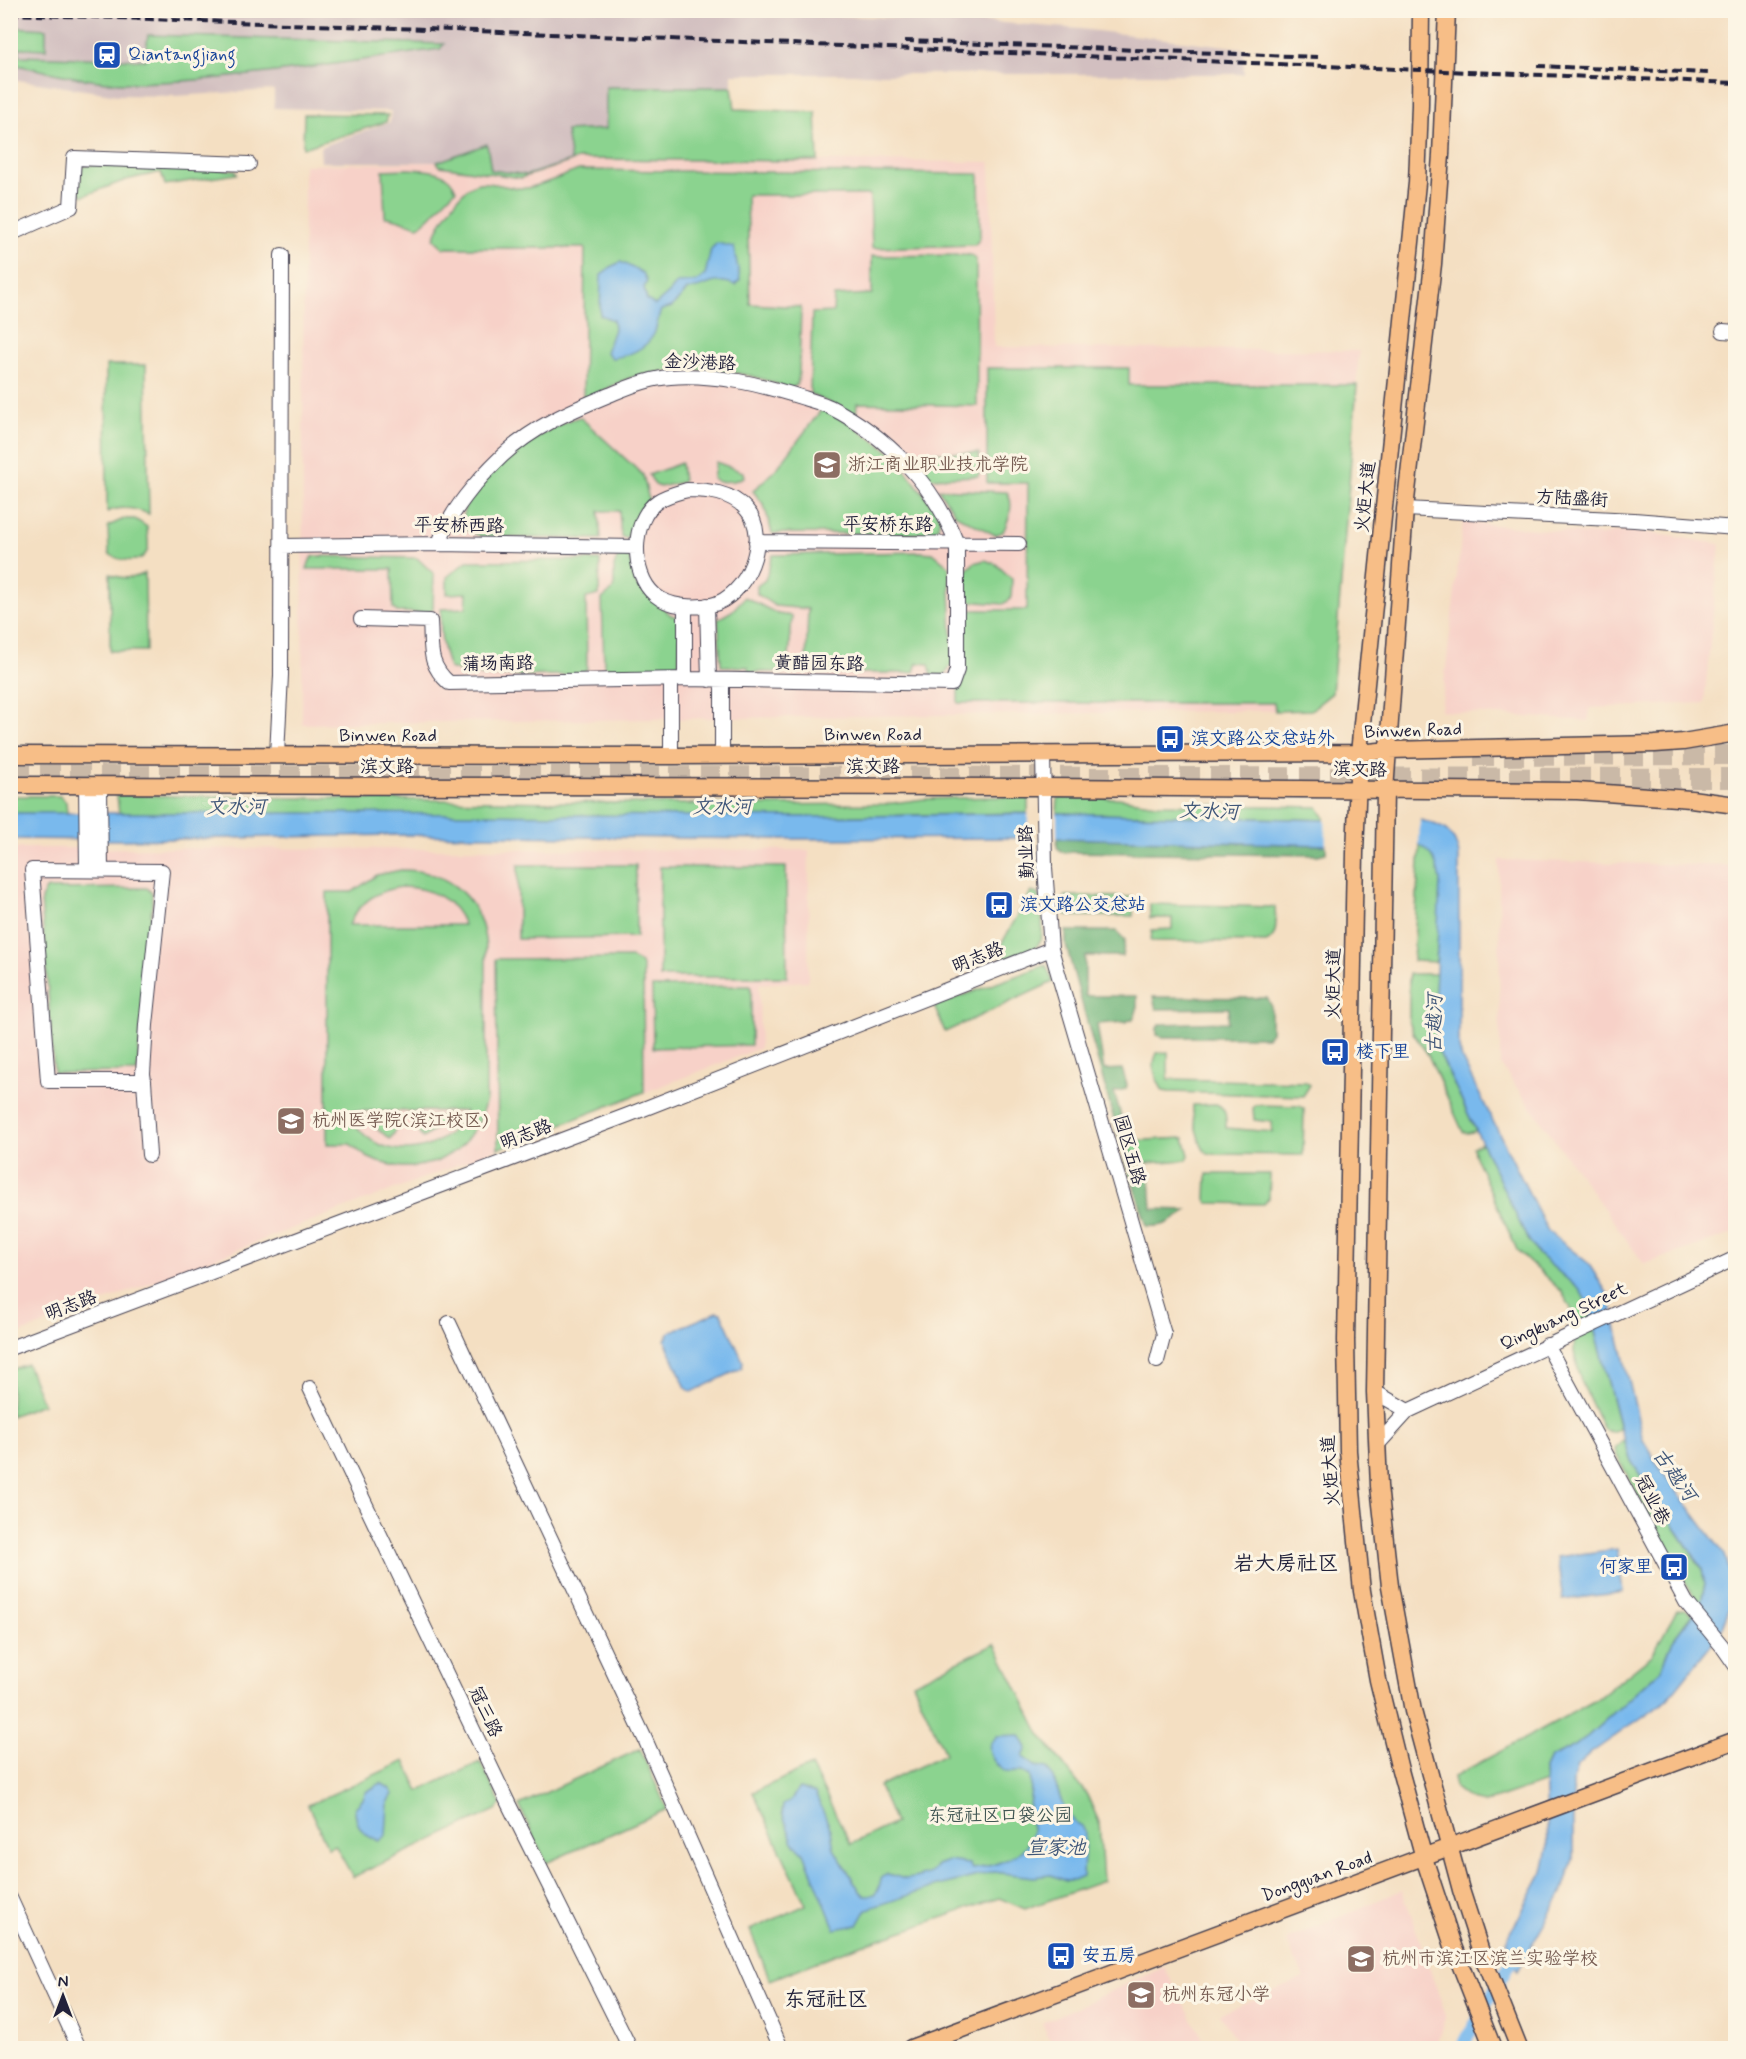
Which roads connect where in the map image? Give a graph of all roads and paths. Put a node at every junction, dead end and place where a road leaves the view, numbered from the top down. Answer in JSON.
{"nodes":[{"id":1,"x":1421,"y":10,"type":"edge"},
{"id":2,"x":1447,"y":10,"type":"edge"},
{"id":3,"x":249,"y":164,"type":"dead end"},
{"id":4,"x":10,"y":234,"type":"edge"},
{"id":5,"x":282,"y":255,"type":"dead end"},
{"id":6,"x":1406,"y":509,"type":"junction"},
{"id":7,"x":1736,"y":528,"type":"edge"},
{"id":8,"x":756,"y":542,"type":"junction"},
{"id":9,"x":439,"y":544,"type":"junction"},
{"id":10,"x":957,"y":544,"type":"junction"},
{"id":11,"x":1019,"y":544,"type":"dead end"},
{"id":12,"x":281,"y":546,"type":"junction"},
{"id":13,"x":637,"y":547,"type":"junction"},
{"id":14,"x":707,"y":605,"type":"junction"},
{"id":15,"x":685,"y":606,"type":"junction"},
{"id":16,"x":361,"y":620,"type":"dead end"},
{"id":17,"x":678,"y":680,"type":"junction"},
{"id":18,"x":716,"y":680,"type":"junction"},
{"id":19,"x":1736,"y":733,"type":"edge"},
{"id":20,"x":1389,"y":750,"type":"junction"},
{"id":21,"x":1043,"y":753,"type":"junction"},
{"id":22,"x":1359,"y":753,"type":"junction"},
{"id":23,"x":10,"y":755,"type":"edge"},
{"id":24,"x":277,"y":755,"type":"junction"},
{"id":25,"x":670,"y":756,"type":"junction"},
{"id":26,"x":722,"y":756,"type":"junction"},
{"id":27,"x":10,"y":785,"type":"edge"},
{"id":28,"x":1358,"y":789,"type":"junction"},
{"id":29,"x":1385,"y":791,"type":"junction"},
{"id":30,"x":93,"y":793,"type":"junction"},
{"id":31,"x":1044,"y":794,"type":"junction"},
{"id":32,"x":1736,"y":805,"type":"edge"},
{"id":33,"x":92,"y":867,"type":"junction"},
{"id":34,"x":1051,"y":949,"type":"junction"},
{"id":35,"x":144,"y":1081,"type":"junction"},
{"id":36,"x":149,"y":1155,"type":"dead end"},
{"id":37,"x":1736,"y":1258,"type":"edge"},
{"id":38,"x":1348,"y":1289,"type":"junction"},
{"id":39,"x":1376,"y":1290,"type":"junction"},
{"id":40,"x":449,"y":1323,"type":"dead end"},
{"id":41,"x":1547,"y":1345,"type":"junction"},
{"id":42,"x":10,"y":1348,"type":"edge"},
{"id":43,"x":1157,"y":1360,"type":"dead end"},
{"id":44,"x":310,"y":1388,"type":"dead end"},
{"id":45,"x":1375,"y":1392,"type":"junction"},
{"id":46,"x":1408,"y":1410,"type":"junction"},
{"id":47,"x":1377,"y":1445,"type":"junction"},
{"id":48,"x":1736,"y":1666,"type":"edge"},
{"id":49,"x":1736,"y":1740,"type":"edge"},
{"id":50,"x":1449,"y":1847,"type":"junction"},
{"id":51,"x":1424,"y":1858,"type":"junction"},
{"id":52,"x":10,"y":1898,"type":"edge"},
{"id":53,"x":1492,"y":2045,"type":"edge"},
{"id":54,"x":919,"y":2047,"type":"edge"},
{"id":55,"x":79,"y":2049,"type":"edge"},
{"id":56,"x":630,"y":2049,"type":"edge"},
{"id":57,"x":781,"y":2049,"type":"edge"},
{"id":58,"x":1520,"y":2049,"type":"edge"}],
"edges":[{"from":1,"to":22,"type":"main road","name":"火炬大道"},
{"from":2,"to":6,"type":"main road"},
{"from":3,"to":4,"type":"street"},
{"from":5,"to":12,"type":"street"},
{"from":6,"to":7,"type":"street","name":"方陆盛街"},
{"from":6,"to":20,"type":"main road"},
{"from":8,"to":10,"type":"street","name":"平安桥东路"},
{"from":8,"to":13,"type":"street"},
{"from":8,"to":14,"type":"street"},
{"from":9,"to":10,"type":"street","name":"金沙港路"},
{"from":9,"to":12,"type":"street","name":"平安桥西路"},
{"from":9,"to":13,"type":"street","name":"平安桥西路"},
{"from":10,"to":11,"type":"street","name":"平安桥东路"},
{"from":10,"to":18,"type":"street","name":"黄醋园东路"},
{"from":12,"to":24,"type":"street"},
{"from":13,"to":15,"type":"street"},
{"from":14,"to":15,"type":"street"},
{"from":14,"to":18,"type":"street"},
{"from":15,"to":17,"type":"street"},
{"from":16,"to":17,"type":"street","name":"蒲场南路"},
{"from":17,"to":18,"type":"street","name":"黄醋园东路"},
{"from":17,"to":25,"type":"street"},
{"from":18,"to":26,"type":"street"},
{"from":19,"to":20,"type":"main road","name":"Binwen Road"},
{"from":20,"to":22,"type":"main road","name":"Binwen Road"},
{"from":20,"to":29,"type":"main road"},
{"from":21,"to":22,"type":"main road","name":"Binwen Road"},
{"from":21,"to":26,"type":"main road","name":"Binwen Road"},
{"from":21,"to":31,"type":"street","name":"勤业路"},
{"from":22,"to":28,"type":"main road","name":"火炬大道"},
{"from":23,"to":24,"type":"main road","name":"Binwen Road"},
{"from":24,"to":25,"type":"main road","name":"Binwen Road"},
{"from":25,"to":26,"type":"main road","name":"Binwen Road"},
{"from":27,"to":30,"type":"main road","name":"滨文路"},
{"from":28,"to":29,"type":"main road","name":"滨文路"},
{"from":28,"to":31,"type":"main road","name":"滨文路"},
{"from":28,"to":38,"type":"main road","name":"火炬大道"},
{"from":29,"to":32,"type":"main road","name":"滨文路"},
{"from":29,"to":39,"type":"main road"},
{"from":30,"to":31,"type":"main road","name":"滨文路"},
{"from":30,"to":33,"type":"street"},
{"from":30,"to":33,"type":"street"},
{"from":31,"to":34,"type":"street","name":"勤业路"},
{"from":33,"to":35,"type":"street"},
{"from":33,"to":35,"type":"street"},
{"from":34,"to":42,"type":"street","name":"明志路"},
{"from":34,"to":43,"type":"street","name":"园区五路"},
{"from":35,"to":36,"type":"street"},
{"from":37,"to":41,"type":"street","name":"Qingkuang Street"},
{"from":38,"to":39,"type":"main road"},
{"from":38,"to":51,"type":"main road","name":"火炬大道"},
{"from":39,"to":45,"type":"main road"},
{"from":40,"to":57,"type":"street"},
{"from":41,"to":46,"type":"street","name":"Qingkuang Street"},
{"from":41,"to":48,"type":"street","name":"冠业巷"},
{"from":44,"to":56,"type":"street","name":"冠三路"},
{"from":45,"to":46,"type":"street"},
{"from":45,"to":47,"type":"main road"},
{"from":46,"to":47,"type":"street","name":"Qingkuang Street"},
{"from":47,"to":50,"type":"main road"},
{"from":49,"to":50,"type":"main road","name":"Dongguan Road"},
{"from":50,"to":51,"type":"main road","name":"Dongguan Road"},
{"from":50,"to":58,"type":"main road"},
{"from":51,"to":53,"type":"main road","name":"火炬大道"},
{"from":51,"to":54,"type":"main road","name":"Dongguan Road"},
{"from":52,"to":55,"type":"street"}]}
